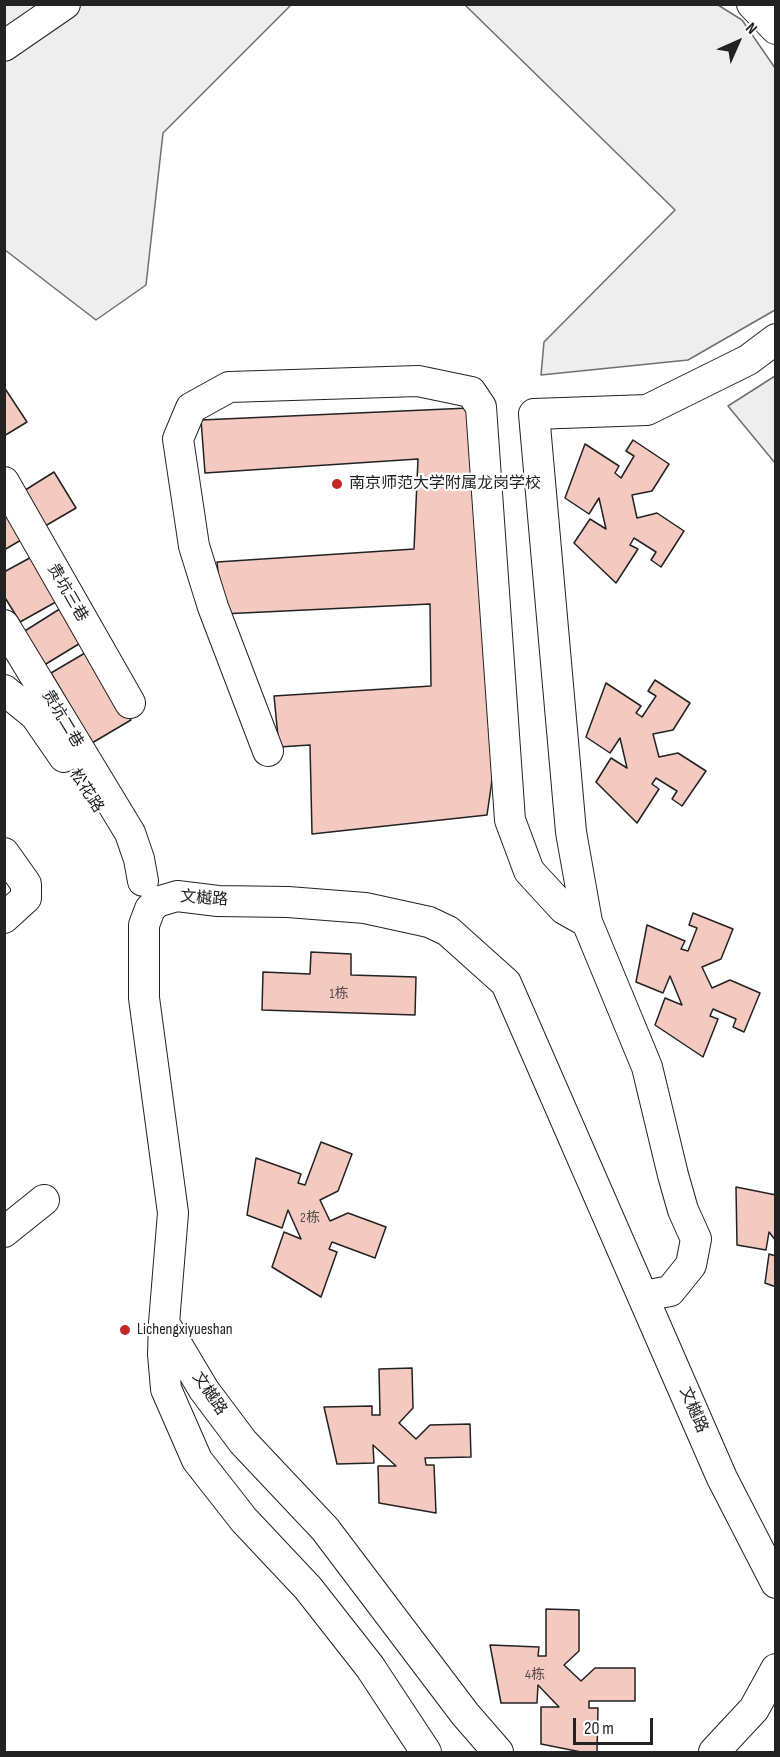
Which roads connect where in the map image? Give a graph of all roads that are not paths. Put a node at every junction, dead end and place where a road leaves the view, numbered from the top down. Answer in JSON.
{"nodes":[{"id":1,"x":65,"y":4,"type":"edge"},
{"id":2,"x":752,"y":4,"type":"edge"},
{"id":3,"x":776,"y":29,"type":"edge"},
{"id":4,"x":4,"y":46,"type":"edge"},
{"id":5,"x":776,"y":339,"type":"edge"},
{"id":6,"x":4,"y":482,"type":"edge"},
{"id":7,"x":4,"y":625,"type":"edge"},
{"id":8,"x":4,"y":690,"type":"edge"},
{"id":9,"x":130,"y":703,"type":"dead end"},
{"id":10,"x":268,"y":751,"type":"dead end"},
{"id":11,"x":4,"y":852,"type":"edge"},
{"id":12,"x":150,"y":892,"type":"junction"},
{"id":13,"x":4,"y":918,"type":"edge"},
{"id":14,"x":587,"y":922,"type":"junction"},
{"id":15,"x":44,"y":1200,"type":"dead end"},
{"id":16,"x":4,"y":1232,"type":"edge"},
{"id":17,"x":644,"y":1296,"type":"junction"},
{"id":18,"x":164,"y":1323,"type":"junction"},
{"id":19,"x":776,"y":1583,"type":"edge"},
{"id":20,"x":776,"y":1669,"type":"edge"},
{"id":21,"x":426,"y":1752,"type":"edge"},
{"id":22,"x":498,"y":1752,"type":"edge"},
{"id":23,"x":714,"y":1752,"type":"edge"}],
"edges":[{"from":1,"to":4,"type":"street"},
{"from":2,"to":3,"type":"street"},
{"from":5,"to":14,"type":"street"},
{"from":6,"to":9,"type":"street","name":"贵坑三巷"},
{"from":7,"to":12,"type":"street","name":"贵坑二巷"},
{"from":8,"to":12,"type":"street","name":"松花路"},
{"from":10,"to":14,"type":"street"},
{"from":11,"to":13,"type":"street"},
{"from":12,"to":17,"type":"street","name":"文樾路"},
{"from":12,"to":18,"type":"street","name":"文樾路"},
{"from":14,"to":17,"type":"street"},
{"from":15,"to":16,"type":"street"},
{"from":17,"to":19,"type":"street","name":"文樾路"},
{"from":18,"to":21,"type":"street"},
{"from":18,"to":22,"type":"street","name":"文樾路"},
{"from":20,"to":23,"type":"street"}]}
